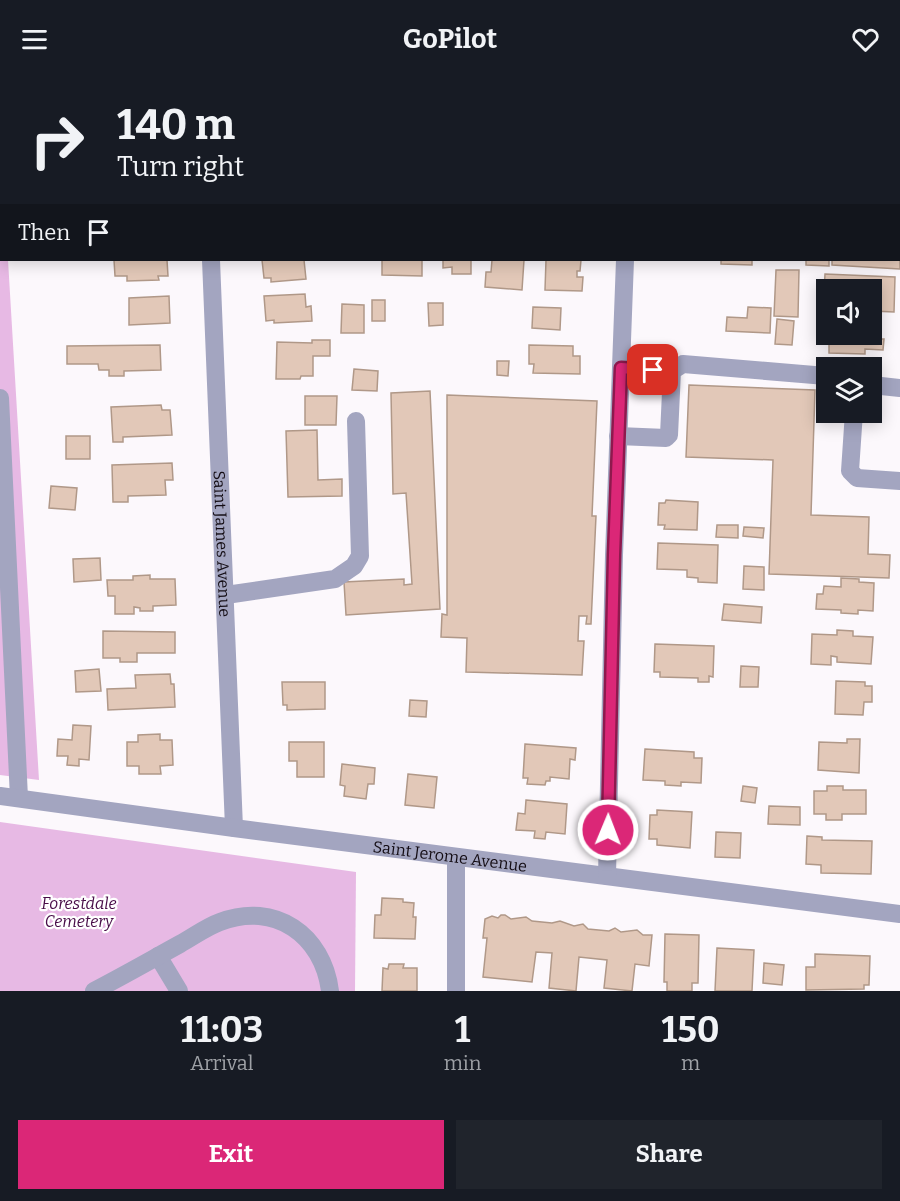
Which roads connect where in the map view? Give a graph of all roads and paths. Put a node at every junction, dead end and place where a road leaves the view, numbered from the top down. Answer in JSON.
{"nodes":[{"id":1,"x":211,"y":261,"type":"edge"},
{"id":2,"x":625,"y":261,"type":"edge"},
{"id":3,"x":621,"y":368,"type":"junction"},
{"id":4,"x":672,"y":371,"type":"junction"},
{"id":5,"x":816,"y":375,"type":"edge"},
{"id":6,"x":882,"y":386,"type":"edge"},
{"id":7,"x":900,"y":388,"type":"edge"},
{"id":8,"x":0,"y":398,"type":"edge"},
{"id":9,"x":356,"y":421,"type":"dead end"},
{"id":10,"x":853,"y":423,"type":"edge"},
{"id":11,"x":618,"y":436,"type":"junction"},
{"id":12,"x":900,"y":481,"type":"edge"},
{"id":13,"x":226,"y":595,"type":"junction"},
{"id":14,"x":0,"y":796,"type":"edge"},
{"id":15,"x":19,"y":798,"type":"junction"},
{"id":16,"x":234,"y":828,"type":"junction"},
{"id":17,"x":456,"y":857,"type":"junction"},
{"id":18,"x":607,"y":876,"type":"junction"},
{"id":19,"x":900,"y":914,"type":"edge"},
{"id":20,"x":158,"y":956,"type":"junction"},
{"id":21,"x":94,"y":991,"type":"edge"},
{"id":22,"x":179,"y":991,"type":"edge"},
{"id":23,"x":330,"y":991,"type":"edge"},
{"id":24,"x":456,"y":991,"type":"edge"}],
"edges":[{"from":1,"to":13,"type":"street","name":"Saint James Avenue"},
{"from":2,"to":3,"type":"street"},
{"from":3,"to":4,"type":"street"},
{"from":3,"to":11,"type":"street"},
{"from":4,"to":5,"type":"street"},
{"from":4,"to":11,"type":"street"},
{"from":6,"to":7,"type":"street"},
{"from":8,"to":15,"type":"street"},
{"from":9,"to":13,"type":"street"},
{"from":10,"to":12,"type":"street"},
{"from":11,"to":18,"type":"street"},
{"from":13,"to":16,"type":"street","name":"Saint James Avenue"},
{"from":14,"to":15,"type":"street","name":"Saint Jerome Avenue"},
{"from":15,"to":16,"type":"street","name":"Saint Jerome Avenue"},
{"from":16,"to":17,"type":"street","name":"Saint Jerome Avenue"},
{"from":17,"to":18,"type":"street","name":"Saint Jerome Avenue"},
{"from":17,"to":24,"type":"street"},
{"from":18,"to":19,"type":"street","name":"Saint Jerome Avenue"},
{"from":20,"to":21,"type":"street"},
{"from":20,"to":22,"type":"street"},
{"from":20,"to":23,"type":"street"}]}
